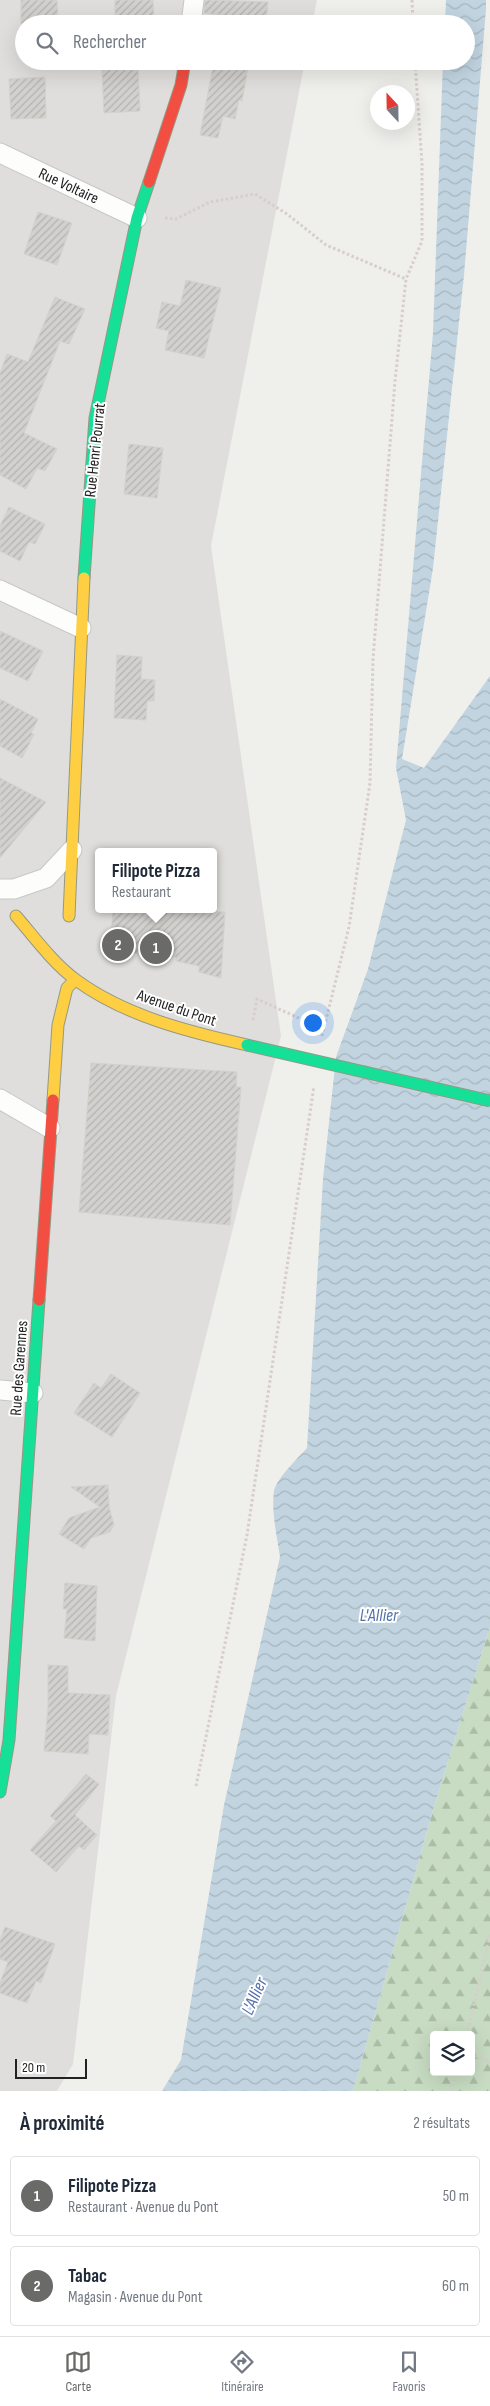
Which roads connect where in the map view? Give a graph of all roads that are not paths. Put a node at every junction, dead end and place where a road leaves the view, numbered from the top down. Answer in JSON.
{"nodes":[{"id":1,"x":194,"y":0,"type":"edge"},
{"id":2,"x":192,"y":15,"type":"edge"},
{"id":3,"x":184,"y":70,"type":"edge"},
{"id":4,"x":0,"y":153,"type":"edge"},
{"id":5,"x":137,"y":218,"type":"junction"},
{"id":6,"x":0,"y":590,"type":"edge"},
{"id":7,"x":80,"y":628,"type":"junction"},
{"id":8,"x":72,"y":850,"type":"junction"},
{"id":9,"x":0,"y":889,"type":"edge"},
{"id":10,"x":5,"y":908,"type":"dead end"},
{"id":11,"x":16,"y":916,"type":"junction"},
{"id":12,"x":69,"y":916,"type":"dead end"},
{"id":13,"x":53,"y":942,"type":"dead end"},
{"id":14,"x":75,"y":980,"type":"junction"},
{"id":15,"x":136,"y":999,"type":"dead end"},
{"id":16,"x":218,"y":1039,"type":"junction"},
{"id":17,"x":0,"y":1099,"type":"edge"},
{"id":18,"x":490,"y":1100,"type":"edge"},
{"id":19,"x":50,"y":1128,"type":"junction"},
{"id":20,"x":0,"y":1390,"type":"edge"},
{"id":21,"x":33,"y":1393,"type":"junction"},
{"id":22,"x":0,"y":1792,"type":"edge"}],
"edges":[{"from":1,"to":2,"type":"street"},
{"from":3,"to":5,"type":"street","name":"Rue Henri Pourrat"},
{"from":4,"to":5,"type":"street","name":"Rue Voltaire"},
{"from":5,"to":7,"type":"street","name":"Rue Henri Pourrat"},
{"from":6,"to":7,"type":"street"},
{"from":7,"to":8,"type":"street","name":"Rue Henri Pourrat"},
{"from":8,"to":9,"type":"street"},
{"from":8,"to":12,"type":"street","name":"Rue Henri Pourrat"},
{"from":10,"to":11,"type":"street","name":"Avenue du Pont"},
{"from":11,"to":13,"type":"street","name":"Avenue du Pont"},
{"from":11,"to":14,"type":"street","name":"Avenue du Pont"},
{"from":14,"to":16,"type":"street","name":"Avenue du Pont"},
{"from":14,"to":19,"type":"street","name":"Rue des Garennes"},
{"from":15,"to":16,"type":"street","name":"Avenue du Pont"},
{"from":16,"to":18,"type":"street","bridge":true},
{"from":17,"to":19,"type":"street"},
{"from":19,"to":21,"type":"street","name":"Rue des Garennes"},
{"from":20,"to":21,"type":"street"},
{"from":21,"to":22,"type":"street","name":"Rue des Garennes"}]}
